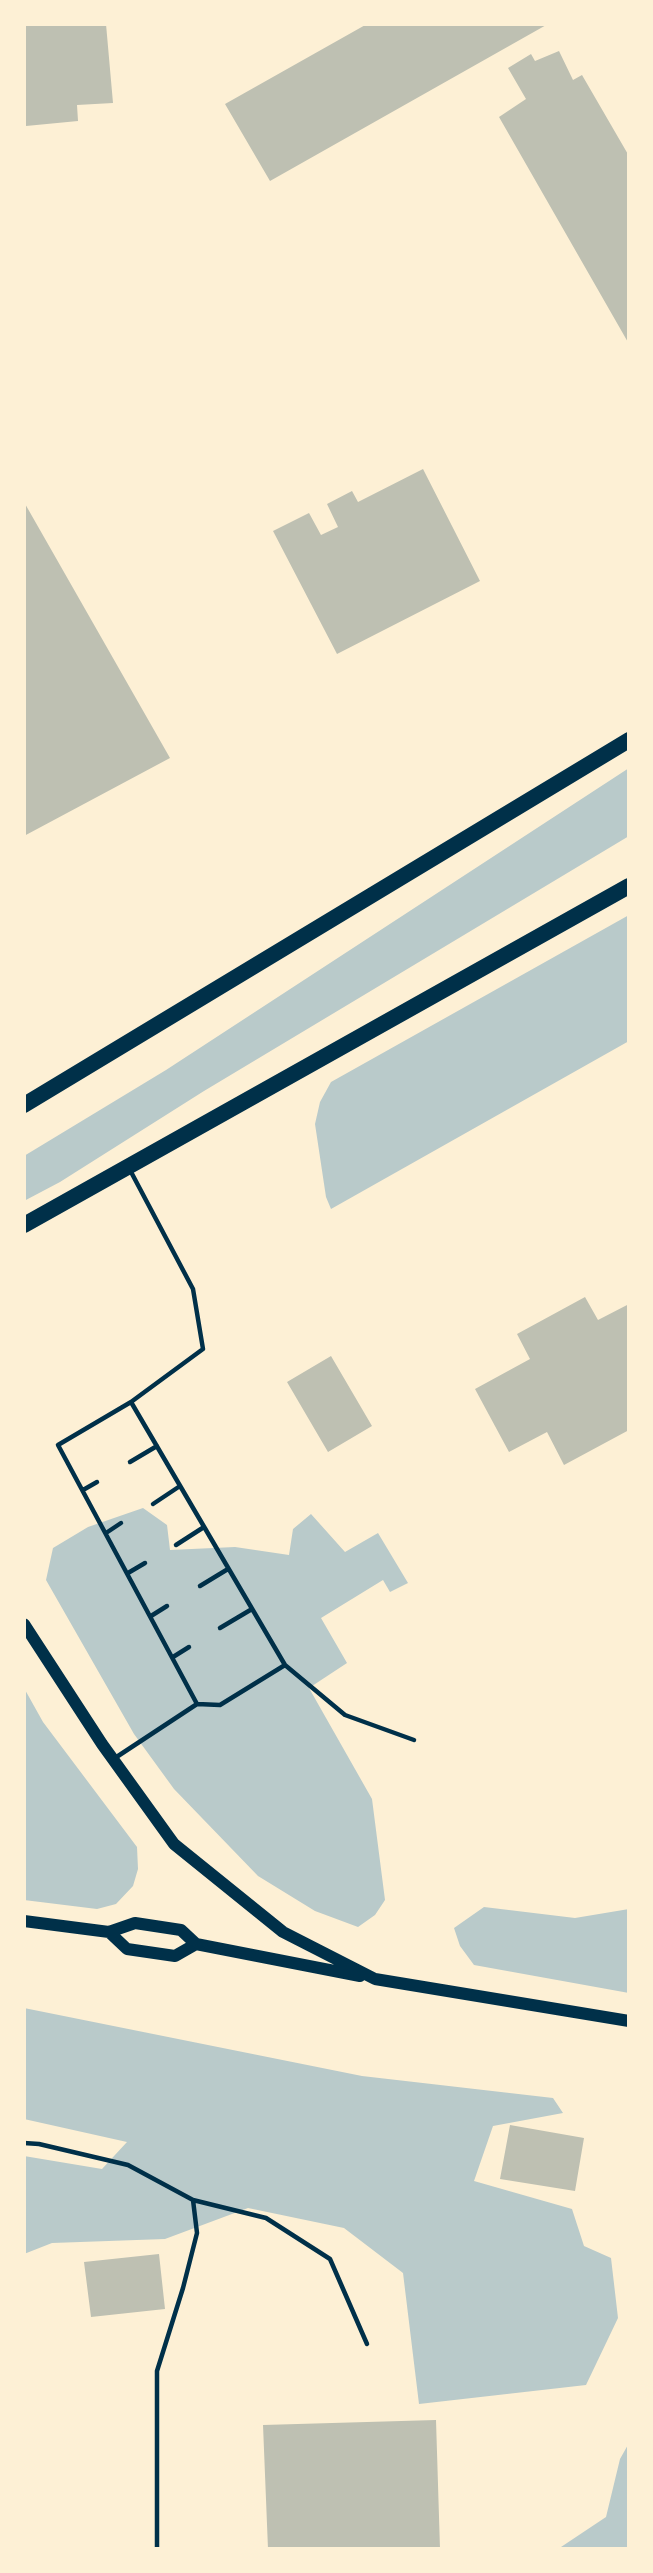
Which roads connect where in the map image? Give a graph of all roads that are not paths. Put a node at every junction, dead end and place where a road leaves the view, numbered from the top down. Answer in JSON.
{"nodes":[{"id":1,"x":629,"y":740,"type":"edge"},
{"id":2,"x":629,"y":886,"type":"edge"},
{"id":3,"x":24,"y":1105,"type":"edge"},
{"id":4,"x":128,"y":1166,"type":"junction"},
{"id":5,"x":24,"y":1225,"type":"edge"},
{"id":6,"x":131,"y":1402,"type":"junction"},
{"id":7,"x":157,"y":1446,"type":"junction"},
{"id":8,"x":130,"y":1462,"type":"dead end"},
{"id":9,"x":97,"y":1482,"type":"dead end"},
{"id":10,"x":180,"y":1486,"type":"junction"},
{"id":11,"x":83,"y":1490,"type":"junction"},
{"id":12,"x":153,"y":1504,"type":"dead end"},
{"id":13,"x":121,"y":1523,"type":"dead end"},
{"id":14,"x":204,"y":1527,"type":"junction"},
{"id":15,"x":106,"y":1533,"type":"junction"},
{"id":16,"x":176,"y":1545,"type":"dead end"},
{"id":17,"x":145,"y":1563,"type":"dead end"},
{"id":18,"x":228,"y":1569,"type":"junction"},
{"id":19,"x":128,"y":1573,"type":"junction"},
{"id":20,"x":200,"y":1586,"type":"dead end"},
{"id":21,"x":168,"y":1606,"type":"dead end"},
{"id":22,"x":252,"y":1609,"type":"junction"},
{"id":23,"x":151,"y":1616,"type":"junction"},
{"id":24,"x":24,"y":1624,"type":"edge"},
{"id":25,"x":220,"y":1628,"type":"dead end"},
{"id":26,"x":189,"y":1647,"type":"dead end"},
{"id":27,"x":173,"y":1657,"type":"junction"},
{"id":28,"x":285,"y":1665,"type":"junction"},
{"id":29,"x":197,"y":1704,"type":"junction"},
{"id":30,"x":414,"y":1740,"type":"dead end"},
{"id":31,"x":112,"y":1760,"type":"junction"},
{"id":32,"x":24,"y":1922,"type":"edge"},
{"id":33,"x":109,"y":1932,"type":"junction"},
{"id":34,"x":196,"y":1944,"type":"junction"},
{"id":35,"x":375,"y":1979,"type":"junction"},
{"id":36,"x":629,"y":2020,"type":"edge"},
{"id":37,"x":24,"y":2143,"type":"edge"},
{"id":38,"x":193,"y":2200,"type":"junction"},
{"id":39,"x":367,"y":2344,"type":"dead end"},
{"id":40,"x":157,"y":2549,"type":"edge"}],
"edges":[{"from":1,"to":3,"type":"highway"},
{"from":2,"to":4,"type":"highway"},
{"from":4,"to":5,"type":"highway"},
{"from":4,"to":6,"type":"lane"},
{"from":6,"to":7,"type":"lane"},
{"from":6,"to":11,"type":"lane"},
{"from":7,"to":8,"type":"lane"},
{"from":7,"to":10,"type":"lane"},
{"from":9,"to":11,"type":"lane"},
{"from":10,"to":12,"type":"lane"},
{"from":10,"to":14,"type":"lane"},
{"from":11,"to":15,"type":"lane"},
{"from":13,"to":15,"type":"lane"},
{"from":14,"to":16,"type":"lane"},
{"from":14,"to":18,"type":"lane"},
{"from":15,"to":19,"type":"lane"},
{"from":17,"to":19,"type":"lane"},
{"from":18,"to":20,"type":"lane"},
{"from":18,"to":22,"type":"lane"},
{"from":19,"to":23,"type":"lane"},
{"from":21,"to":23,"type":"lane"},
{"from":22,"to":25,"type":"lane"},
{"from":22,"to":28,"type":"lane"},
{"from":23,"to":27,"type":"lane"},
{"from":24,"to":31,"type":"main road"},
{"from":26,"to":27,"type":"lane"},
{"from":27,"to":29,"type":"lane"},
{"from":28,"to":29,"type":"lane"},
{"from":28,"to":30,"type":"lane"},
{"from":29,"to":31,"type":"lane"},
{"from":31,"to":35,"type":"main road"},
{"from":32,"to":33,"type":"main road"},
{"from":33,"to":34,"type":"main road"},
{"from":33,"to":34,"type":"main road"},
{"from":34,"to":35,"type":"main road"},
{"from":35,"to":36,"type":"main road"},
{"from":37,"to":38,"type":"lane"},
{"from":38,"to":39,"type":"lane"},
{"from":38,"to":40,"type":"lane"}]}
